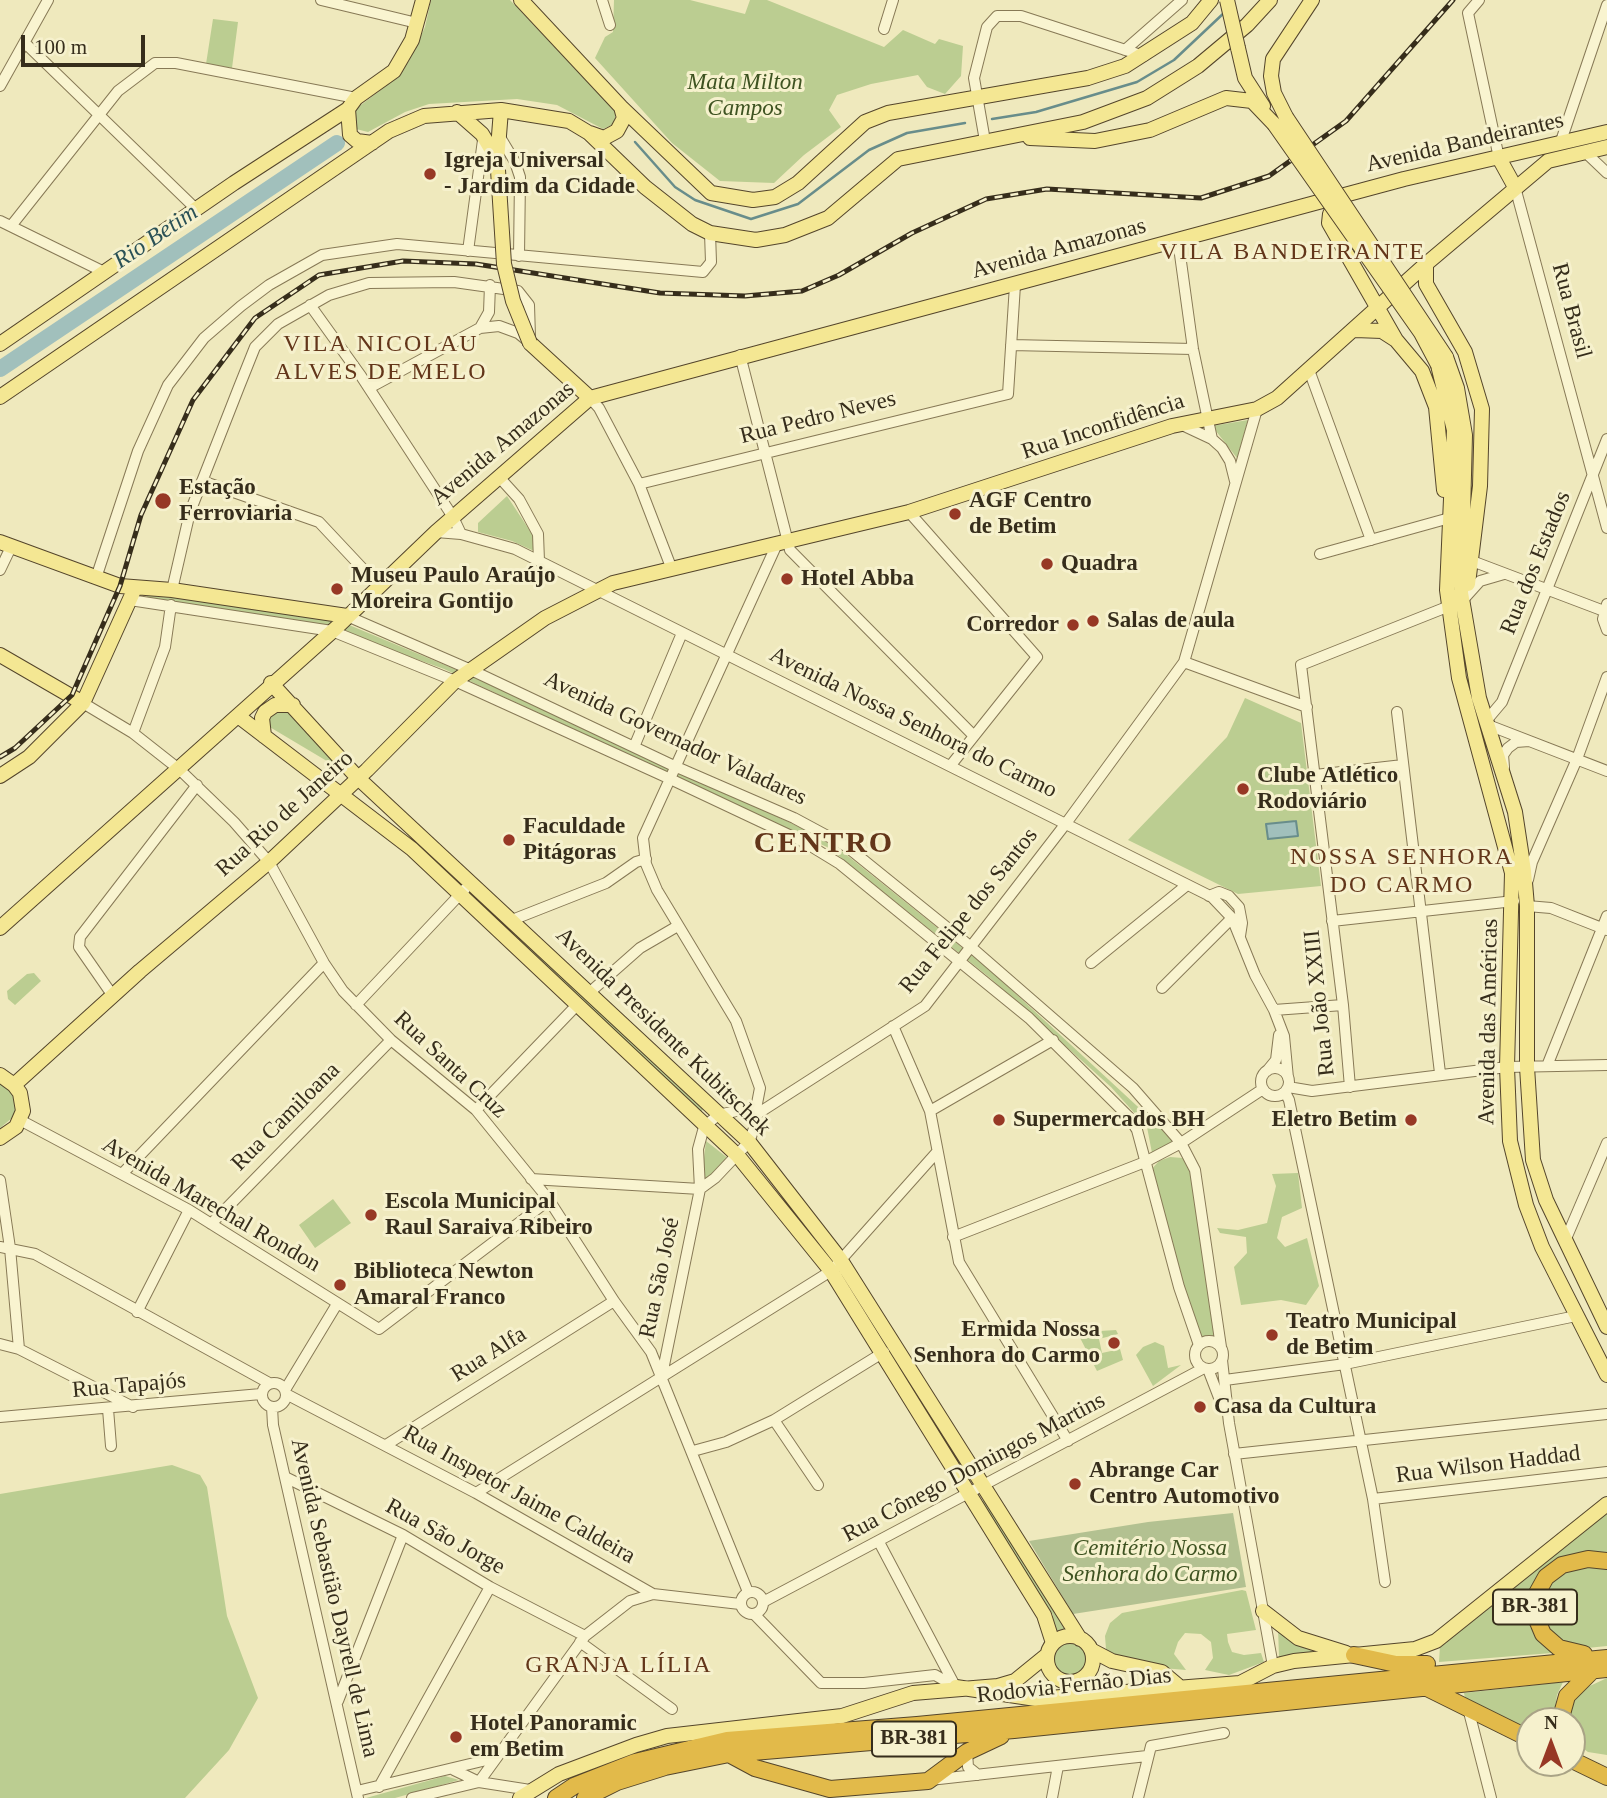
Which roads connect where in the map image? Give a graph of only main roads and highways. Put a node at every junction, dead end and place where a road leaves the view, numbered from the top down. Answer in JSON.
{"nodes":[{"id":1,"x":422,"y":0,"type":"edge"},
{"id":2,"x":521,"y":0,"type":"edge"},
{"id":3,"x":1212,"y":0,"type":"edge"},
{"id":4,"x":1227,"y":0,"type":"edge"},
{"id":5,"x":1236,"y":0,"type":"edge"},
{"id":6,"x":1270,"y":0,"type":"edge"},
{"id":7,"x":1312,"y":0,"type":"edge"},
{"id":8,"x":1241,"y":46,"type":"junction"},
{"id":9,"x":352,"y":103,"type":"junction"},
{"id":10,"x":621,"y":107,"type":"junction"},
{"id":11,"x":501,"y":110,"type":"junction"},
{"id":12,"x":457,"y":112,"type":"junction"},
{"id":13,"x":1278,"y":118,"type":"junction"},
{"id":14,"x":1607,"y":132,"type":"edge"},
{"id":15,"x":589,"y":133,"type":"junction"},
{"id":16,"x":1007,"y":137,"type":"junction"},
{"id":17,"x":372,"y":143,"type":"junction"},
{"id":18,"x":1607,"y":147,"type":"edge"},
{"id":19,"x":1499,"y":158,"type":"junction"},
{"id":20,"x":1548,"y":161,"type":"joint"},
{"id":21,"x":497,"y":164,"type":"junction"},
{"id":22,"x":1515,"y":187,"type":"junction"},
{"id":23,"x":1357,"y":192,"type":"junction"},
{"id":24,"x":1333,"y":198,"type":"joint"},
{"id":25,"x":1426,"y":264,"type":"junction"},
{"id":26,"x":1379,"y":307,"type":"junction"},
{"id":27,"x":1355,"y":330,"type":"junction"},
{"id":28,"x":1396,"y":340,"type":"junction"},
{"id":29,"x":0,"y":344,"type":"edge"},
{"id":30,"x":1442,"y":361,"type":"junction"},
{"id":31,"x":0,"y":397,"type":"edge"},
{"id":32,"x":590,"y":398,"type":"junction"},
{"id":33,"x":6,"y":545,"type":"edge"},
{"id":34,"x":1448,"y":564,"type":"junction"},
{"id":35,"x":595,"y":591,"type":"joint"},
{"id":36,"x":133,"y":594,"type":"junction"},
{"id":37,"x":1457,"y":600,"type":"junction"},
{"id":38,"x":347,"y":616,"type":"junction"},
{"id":39,"x":0,"y":655,"type":"edge"},
{"id":40,"x":1475,"y":675,"type":"junction"},
{"id":41,"x":1459,"y":678,"type":"junction"},
{"id":42,"x":271,"y":683,"type":"junction"},
{"id":43,"x":83,"y":703,"type":"junction"},
{"id":44,"x":293,"y":705,"type":"junction"},
{"id":45,"x":238,"y":716,"type":"junction"},
{"id":46,"x":264,"y":736,"type":"junction"},
{"id":47,"x":0,"y":776,"type":"edge"},
{"id":48,"x":358,"y":778,"type":"junction"},
{"id":49,"x":340,"y":794,"type":"junction"},
{"id":50,"x":1515,"y":812,"type":"junction"},
{"id":51,"x":1498,"y":815,"type":"junction"},
{"id":52,"x":1521,"y":903,"type":"junction"},
{"id":53,"x":0,"y":928,"type":"edge"},
{"id":54,"x":0,"y":1075,"type":"edge"},
{"id":55,"x":15,"y":1085,"type":"junction"},
{"id":56,"x":0,"y":1138,"type":"edge"},
{"id":57,"x":1546,"y":1200,"type":"junction"},
{"id":58,"x":1526,"y":1205,"type":"junction"},
{"id":59,"x":836,"y":1265,"type":"junction"},
{"id":60,"x":1607,"y":1328,"type":"edge"},
{"id":61,"x":1602,"y":1356,"type":"edge"},
{"id":62,"x":1607,"y":1375,"type":"edge"},
{"id":63,"x":1607,"y":1504,"type":"edge"},
{"id":64,"x":1607,"y":1561,"type":"edge"},
{"id":65,"x":1263,"y":1611,"type":"road end"},
{"id":66,"x":1080,"y":1639,"type":"junction"},
{"id":67,"x":1050,"y":1649,"type":"junction"},
{"id":68,"x":1091,"y":1650,"type":"junction"},
{"id":69,"x":1354,"y":1655,"type":"junction"},
{"id":70,"x":1607,"y":1656,"type":"edge"},
{"id":71,"x":1474,"y":1668,"type":"junction"},
{"id":72,"x":1600,"y":1670,"type":"edge"},
{"id":73,"x":1364,"y":1679,"type":"junction"},
{"id":74,"x":1240,"y":1683,"type":"junction"},
{"id":75,"x":956,"y":1687,"type":"junction"},
{"id":76,"x":1181,"y":1688,"type":"junction"},
{"id":77,"x":1427,"y":1688,"type":"junction"},
{"id":78,"x":1564,"y":1707,"type":"edge"},
{"id":79,"x":1014,"y":1730,"type":"junction"},
{"id":80,"x":1516,"y":1732,"type":"edge"},
{"id":81,"x":729,"y":1754,"type":"junction"},
{"id":82,"x":1586,"y":1758,"type":"edge"},
{"id":83,"x":1607,"y":1762,"type":"edge"},
{"id":84,"x":1586,"y":1767,"type":"edge"},
{"id":85,"x":1607,"y":1777,"type":"edge"},
{"id":86,"x":525,"y":1794,"type":"edge"},
{"id":87,"x":556,"y":1798,"type":"edge"},
{"id":88,"x":585,"y":1798,"type":"edge"}],
"edges":[{"from":1,"to":9,"type":"main road"},
{"from":2,"to":10,"type":"main road"},
{"from":3,"to":10,"type":"main road"},
{"from":4,"to":8,"type":"main road","bridge":true},
{"from":5,"to":8,"type":"main road"},
{"from":6,"to":16,"type":"main road"},
{"from":7,"to":13,"type":"main road"},
{"from":8,"to":13,"type":"main road"},
{"from":9,"to":17,"type":"main road"},
{"from":9,"to":29,"type":"main road"},
{"from":10,"to":15,"type":"main road"},
{"from":11,"to":12,"type":"main road"},
{"from":11,"to":15,"type":"main road"},
{"from":11,"to":21,"type":"main road"},
{"from":12,"to":17,"type":"main road"},
{"from":12,"to":21,"type":"main road"},
{"from":13,"to":16,"type":"main road"},
{"from":13,"to":30,"type":"main road","bridge":true},
{"from":14,"to":19,"type":"main road","name":"Avenida Bandeirantes"},
{"from":15,"to":16,"type":"main road"},
{"from":17,"to":31,"type":"main road"},
{"from":18,"to":20,"type":"main road","name":"Avenida Bandeirantes"},
{"from":19,"to":22,"type":"main road"},
{"from":19,"to":23,"type":"main road","name":"Avenida Bandeirantes"},
{"from":20,"to":22,"type":"main road","name":"Rua Inconfidência"},
{"from":21,"to":32,"type":"main road","bridge":true},
{"from":22,"to":25,"type":"main road","name":"Rua Inconfidência"},
{"from":23,"to":24,"type":"main road","name":"Avenida Bandeirantes"},
{"from":23,"to":26,"type":"main road"},
{"from":24,"to":32,"type":"main road","name":"Avenida Amazonas"},
{"from":25,"to":26,"type":"main road","name":"Rua Inconfidência"},
{"from":25,"to":37,"type":"main road","name":"Avenida das Américas"},
{"from":26,"to":27,"type":"main road","name":"Rua Inconfidência"},
{"from":26,"to":28,"type":"main road"},
{"from":27,"to":28,"type":"main road"},
{"from":27,"to":35,"type":"main road","name":"Rua Inconfidência"},
{"from":28,"to":34,"type":"main road"},
{"from":30,"to":34,"type":"main road","name":"Avenida das Américas"},
{"from":30,"to":37,"type":"main road","name":"Avenida das Américas"},
{"from":32,"to":38,"type":"main road","name":"Avenida Amazonas"},
{"from":33,"to":36,"type":"main road"},
{"from":34,"to":37,"type":"main road","name":"Avenida das Américas"},
{"from":35,"to":48,"type":"main road","name":"Rua Rio de Janeiro"},
{"from":36,"to":38,"type":"main road","name":"Avenida Governador Valadares"},
{"from":36,"to":43,"type":"main road"},
{"from":37,"to":40,"type":"main road","name":"Avenida das Américas"},
{"from":37,"to":41,"type":"main road","name":"Avenida das Américas"},
{"from":38,"to":42,"type":"main road","name":"Avenida Amazonas"},
{"from":39,"to":43,"type":"main road"},
{"from":40,"to":41,"type":"main road"},
{"from":40,"to":50,"type":"main road","name":"Avenida das Américas"},
{"from":41,"to":51,"type":"main road","name":"Avenida das Américas"},
{"from":42,"to":44,"type":"main road","name":"Avenida Presidente Kubitschek"},
{"from":42,"to":45,"type":"main road","name":"Avenida Amazonas"},
{"from":43,"to":47,"type":"main road"},
{"from":44,"to":46,"type":"main road"},
{"from":44,"to":48,"type":"main road","name":"Avenida Presidente Kubitschek"},
{"from":45,"to":46,"type":"main road","name":"Avenida Presidente Kubitschek"},
{"from":45,"to":53,"type":"main road","name":"Avenida Amazonas"},
{"from":46,"to":49,"type":"main road","name":"Avenida Presidente Kubitschek"},
{"from":48,"to":49,"type":"main road","name":"Rua Rio de Janeiro"},
{"from":48,"to":59,"type":"main road","name":"Avenida Presidente Kubitschek"},
{"from":49,"to":55,"type":"main road","name":"Rua Rio de Janeiro"},
{"from":49,"to":59,"type":"main road","name":"Avenida Presidente Kubitschek"},
{"from":50,"to":51,"type":"main road"},
{"from":50,"to":52,"type":"main road","name":"Avenida das Américas"},
{"from":51,"to":52,"type":"main road","name":"Avenida das Américas"},
{"from":52,"to":57,"type":"main road","name":"Avenida das Américas"},
{"from":52,"to":58,"type":"main road","name":"Avenida das Américas"},
{"from":54,"to":55,"type":"main road"},
{"from":55,"to":56,"type":"main road"},
{"from":57,"to":58,"type":"main road"},
{"from":57,"to":60,"type":"main road","name":"Avenida das Américas"},
{"from":58,"to":61,"type":"main road","name":"Avenida das Américas"},
{"from":59,"to":66,"type":"main road","name":"Avenida Presidente Kubitschek"},
{"from":59,"to":67,"type":"main road","name":"Avenida Presidente Kubitschek"},
{"from":61,"to":62,"type":"main road","name":"Avenida das Américas"},
{"from":63,"to":69,"type":"main road"},
{"from":64,"to":70,"type":"highway","number":"BR-381"},
{"from":65,"to":69,"type":"main road"},
{"from":66,"to":67,"type":"main road"},
{"from":66,"to":68,"type":"main road"},
{"from":67,"to":68,"type":"main road"},
{"from":67,"to":75,"type":"main road","name":"Rodovia Fernão Dias"},
{"from":68,"to":76,"type":"main road","name":"Rodovia Fernão Dias"},
{"from":69,"to":71,"type":"highway"},
{"from":69,"to":74,"type":"main road"},
{"from":70,"to":71,"type":"highway","name":"Rodovia Fernão Dias","number":"BR-381"},
{"from":71,"to":73,"type":"highway","name":"Rodovia Fernão Dias","number":"BR-381"},
{"from":72,"to":77,"type":"highway","name":"Rodovia Fernão Dias","number":"BR-381"},
{"from":72,"to":78,"type":"highway"},
{"from":73,"to":74,"type":"highway"},
{"from":73,"to":87,"type":"highway","name":"Rodovia Fernão Dias","number":"BR-381"},
{"from":74,"to":76,"type":"main road"},
{"from":75,"to":76,"type":"main road"},
{"from":75,"to":86,"type":"main road","name":"Rodovia Fernão Dias"},
{"from":77,"to":79,"type":"highway","name":"Rodovia Fernão Dias","number":"BR-381"},
{"from":77,"to":80,"type":"highway"},
{"from":79,"to":81,"type":"highway","name":"Rodovia Fernão Dias","number":"BR-381"},
{"from":79,"to":81,"type":"highway"},
{"from":81,"to":88,"type":"highway","name":"Rodovia Fernão Dias","number":"BR-381"},
{"from":82,"to":83,"type":"highway"},
{"from":84,"to":85,"type":"highway"}]}
